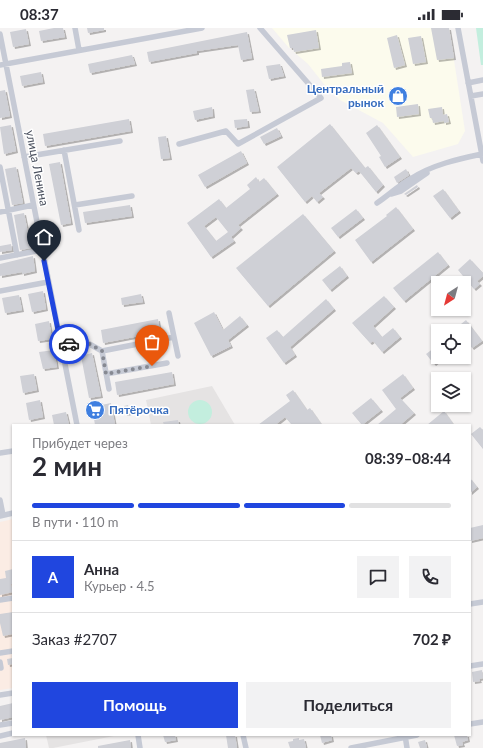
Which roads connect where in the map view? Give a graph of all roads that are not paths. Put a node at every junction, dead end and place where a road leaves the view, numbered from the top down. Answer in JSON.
{"nodes":[{"id":1,"x":75,"y":28,"type":"edge"},
{"id":2,"x":202,"y":28,"type":"edge"},
{"id":3,"x":260,"y":28,"type":"edge"},
{"id":4,"x":458,"y":28,"type":"edge"},
{"id":5,"x":0,"y":34,"type":"edge"},
{"id":6,"x":79,"y":50,"type":"junction"},
{"id":7,"x":3,"y":64,"type":"edge"},
{"id":8,"x":483,"y":80,"type":"edge"},
{"id":9,"x":468,"y":83,"type":"junction"},
{"id":10,"x":483,"y":94,"type":"edge"},
{"id":11,"x":471,"y":96,"type":"junction"},
{"id":12,"x":120,"y":141,"type":"dead end"},
{"id":13,"x":179,"y":144,"type":"dead end"},
{"id":14,"x":64,"y":150,"type":"junction"},
{"id":15,"x":482,"y":154,"type":"junction"},
{"id":16,"x":24,"y":157,"type":"junction"},
{"id":17,"x":483,"y":161,"type":"edge"},
{"id":18,"x":0,"y":167,"type":"edge"},
{"id":19,"x":132,"y":196,"type":"dead end"},
{"id":20,"x":377,"y":203,"type":"dead end"},
{"id":21,"x":34,"y":205,"type":"junction"},
{"id":22,"x":74,"y":205,"type":"junction"},
{"id":23,"x":8,"y":211,"type":"junction"},
{"id":24,"x":0,"y":212,"type":"edge"},
{"id":25,"x":79,"y":230,"type":"dead end"},
{"id":26,"x":42,"y":250,"type":"junction"},
{"id":27,"x":17,"y":255,"type":"junction"},
{"id":28,"x":0,"y":258,"type":"edge"},
{"id":29,"x":48,"y":282,"type":"junction"},
{"id":30,"x":0,"y":291,"type":"edge"},
{"id":31,"x":169,"y":313,"type":"dead end"},
{"id":32,"x":174,"y":337,"type":"junction"},
{"id":33,"x":61,"y":345,"type":"junction"},
{"id":34,"x":102,"y":351,"type":"junction"},
{"id":35,"x":178,"y":356,"type":"dead end"},
{"id":36,"x":168,"y":363,"type":"dead end"},
{"id":37,"x":106,"y":374,"type":"junction"},
{"id":38,"x":109,"y":389,"type":"dead end"},
{"id":39,"x":77,"y":424,"type":"edge"},
{"id":40,"x":12,"y":451,"type":"edge"},
{"id":41,"x":0,"y":453,"type":"edge"},
{"id":42,"x":0,"y":500,"type":"edge"},
{"id":43,"x":12,"y":513,"type":"edge"},
{"id":44,"x":1,"y":515,"type":"edge"},
{"id":45,"x":12,"y":598,"type":"edge"},
{"id":46,"x":0,"y":600,"type":"edge"},
{"id":47,"x":483,"y":602,"type":"edge"},
{"id":48,"x":471,"y":604,"type":"edge"},
{"id":49,"x":12,"y":651,"type":"edge"},
{"id":50,"x":0,"y":653,"type":"edge"},
{"id":51,"x":0,"y":662,"type":"edge"},
{"id":52,"x":483,"y":664,"type":"edge"},
{"id":53,"x":471,"y":666,"type":"edge"},
{"id":54,"x":0,"y":668,"type":"edge"},
{"id":55,"x":12,"y":693,"type":"edge"},
{"id":56,"x":0,"y":695,"type":"edge"},
{"id":57,"x":483,"y":722,"type":"edge"},
{"id":58,"x":12,"y":723,"type":"edge"},
{"id":59,"x":471,"y":724,"type":"edge"},
{"id":60,"x":0,"y":725,"type":"edge"},
{"id":61,"x":12,"y":733,"type":"edge"},
{"id":62,"x":0,"y":736,"type":"edge"},
{"id":63,"x":138,"y":736,"type":"edge"},
{"id":64,"x":243,"y":736,"type":"edge"},
{"id":65,"x":405,"y":736,"type":"edge"},
{"id":66,"x":140,"y":748,"type":"edge"},
{"id":67,"x":246,"y":748,"type":"edge"},
{"id":68,"x":351,"y":748,"type":"edge"},
{"id":69,"x":408,"y":748,"type":"edge"}],
"edges":[{"from":1,"to":6,"type":"street"},
{"from":2,"to":6,"type":"street"},
{"from":3,"to":13,"type":"street"},
{"from":4,"to":9,"type":"street"},
{"from":5,"to":7,"type":"street","name":"улица Ленина"},
{"from":6,"to":7,"type":"street"},
{"from":7,"to":16,"type":"street","name":"улица Ленина"},
{"from":8,"to":9,"type":"street"},
{"from":9,"to":11,"type":"street"},
{"from":10,"to":11,"type":"street"},
{"from":11,"to":15,"type":"street"},
{"from":12,"to":14,"type":"street"},
{"from":14,"to":16,"type":"street"},
{"from":14,"to":22,"type":"street"},
{"from":15,"to":17,"type":"street"},
{"from":15,"to":20,"type":"street"},
{"from":16,"to":21,"type":"street","name":"улица Ленина"},
{"from":18,"to":23,"type":"street"},
{"from":19,"to":22,"type":"street"},
{"from":21,"to":23,"type":"street"},
{"from":21,"to":26,"type":"street","name":"улица Ленина"},
{"from":22,"to":25,"type":"street"},
{"from":23,"to":24,"type":"street"},
{"from":23,"to":27,"type":"street"},
{"from":26,"to":27,"type":"street"},
{"from":26,"to":29,"type":"street","name":"улица Ленина"},
{"from":27,"to":28,"type":"street"},
{"from":29,"to":30,"type":"street"},
{"from":29,"to":33,"type":"street","name":"улица Ленина"},
{"from":31,"to":32,"type":"street"},
{"from":32,"to":34,"type":"street"},
{"from":32,"to":35,"type":"street"},
{"from":33,"to":34,"type":"street"},
{"from":33,"to":39,"type":"street","name":"улица Ленина"},
{"from":34,"to":37,"type":"street"},
{"from":36,"to":37,"type":"street"},
{"from":37,"to":38,"type":"street"},
{"from":40,"to":41,"type":"street"},
{"from":42,"to":44,"type":"street"},
{"from":43,"to":44,"type":"street"},
{"from":45,"to":46,"type":"street"},
{"from":47,"to":48,"type":"street"},
{"from":49,"to":50,"type":"street"},
{"from":51,"to":54,"type":"street"},
{"from":52,"to":53,"type":"street"},
{"from":55,"to":56,"type":"street"},
{"from":57,"to":59,"type":"street"},
{"from":58,"to":60,"type":"street"},
{"from":61,"to":62,"type":"street"},
{"from":63,"to":66,"type":"street"},
{"from":64,"to":67,"type":"street"},
{"from":65,"to":68,"type":"street"},
{"from":65,"to":69,"type":"street"}]}
